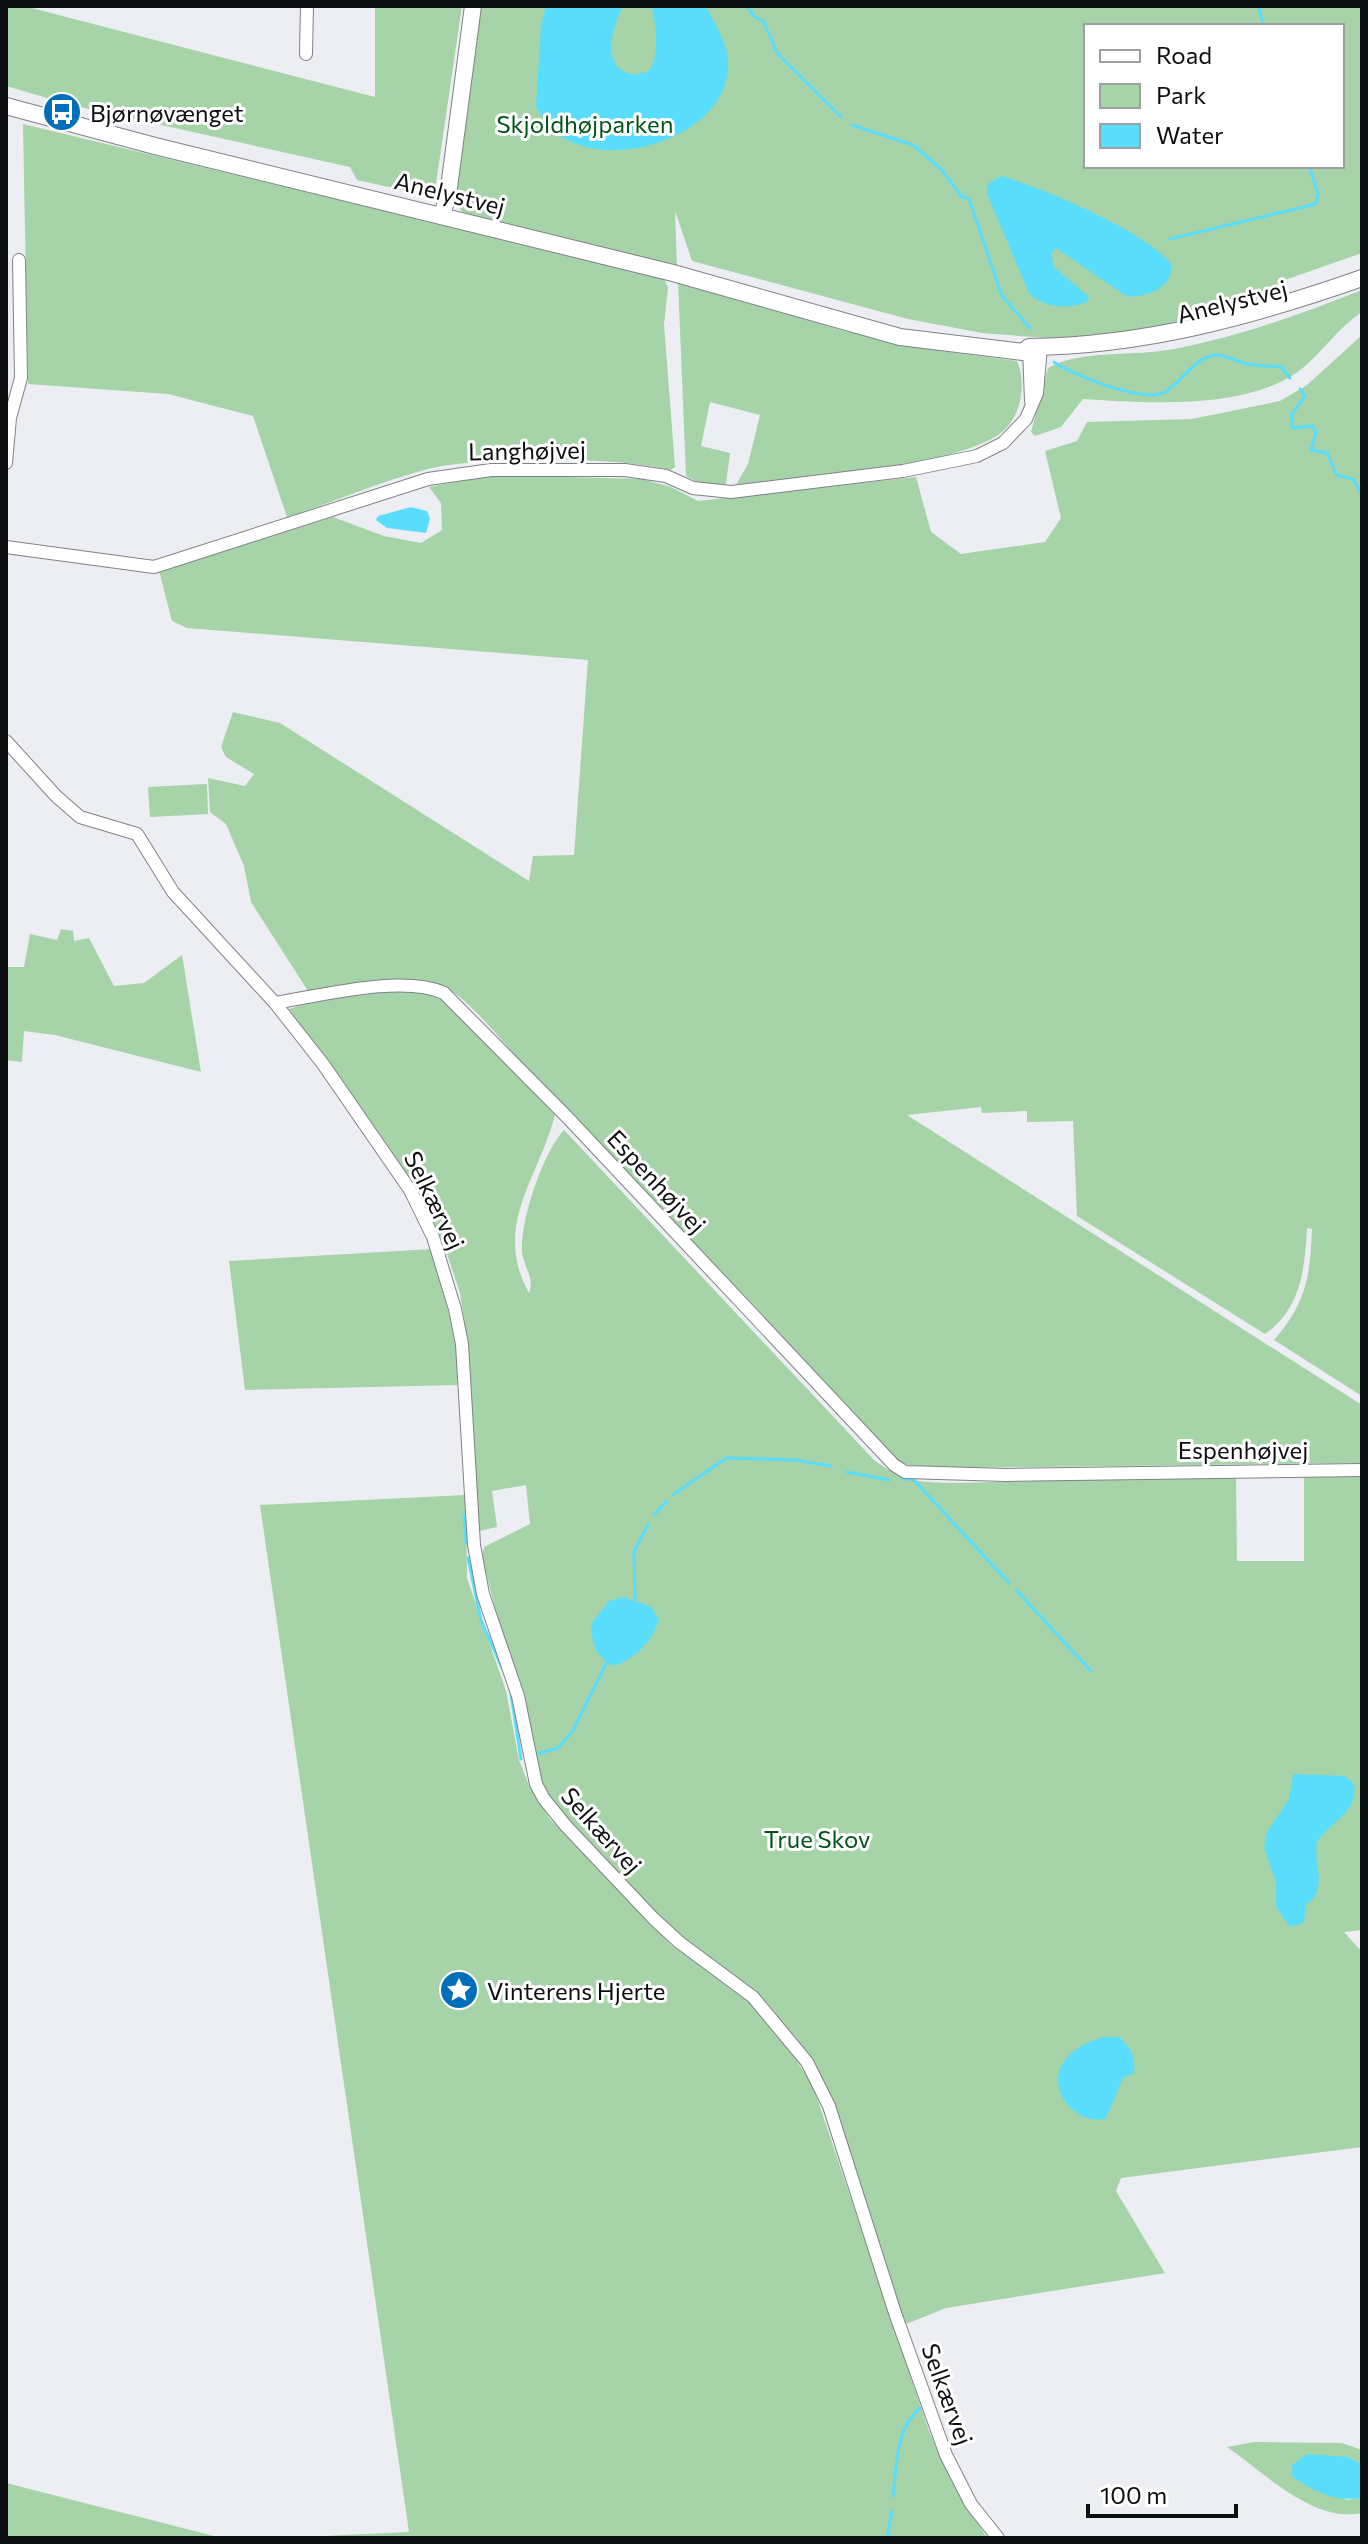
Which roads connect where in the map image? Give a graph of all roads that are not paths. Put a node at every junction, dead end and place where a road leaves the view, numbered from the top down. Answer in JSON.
{"nodes":[{"id":1,"x":307,"y":6,"type":"edge"},
{"id":2,"x":473,"y":6,"type":"edge"},
{"id":3,"x":306,"y":54,"type":"dead end"},
{"id":4,"x":6,"y":106,"type":"edge"},
{"id":5,"x":442,"y":215,"type":"junction"},
{"id":6,"x":19,"y":260,"type":"dead end"},
{"id":7,"x":1362,"y":278,"type":"edge"},
{"id":8,"x":1362,"y":286,"type":"edge"},
{"id":9,"x":1112,"y":344,"type":"junction"},
{"id":10,"x":1035,"y":347,"type":"junction"},
{"id":11,"x":6,"y":463,"type":"edge"},
{"id":12,"x":6,"y":547,"type":"edge"},
{"id":13,"x":6,"y":741,"type":"edge"},
{"id":14,"x":275,"y":1003,"type":"junction"},
{"id":15,"x":1362,"y":1470,"type":"edge"},
{"id":16,"x":998,"y":2538,"type":"edge"}],
"edges":[{"from":1,"to":3,"type":"street"},
{"from":2,"to":5,"type":"street"},
{"from":4,"to":5,"type":"street","name":"Anelystvej"},
{"from":5,"to":10,"type":"street","name":"Anelystvej"},
{"from":6,"to":11,"type":"street"},
{"from":7,"to":9,"type":"street","name":"Anelystvej"},
{"from":8,"to":9,"type":"street","name":"Anelystvej"},
{"from":9,"to":10,"type":"street","name":"Anelystvej"},
{"from":10,"to":12,"type":"street","name":"Langhøjvej"},
{"from":13,"to":14,"type":"street"},
{"from":14,"to":15,"type":"street","name":"Espenhøjvej"},
{"from":14,"to":16,"type":"street","name":"Selkærvej"}]}
